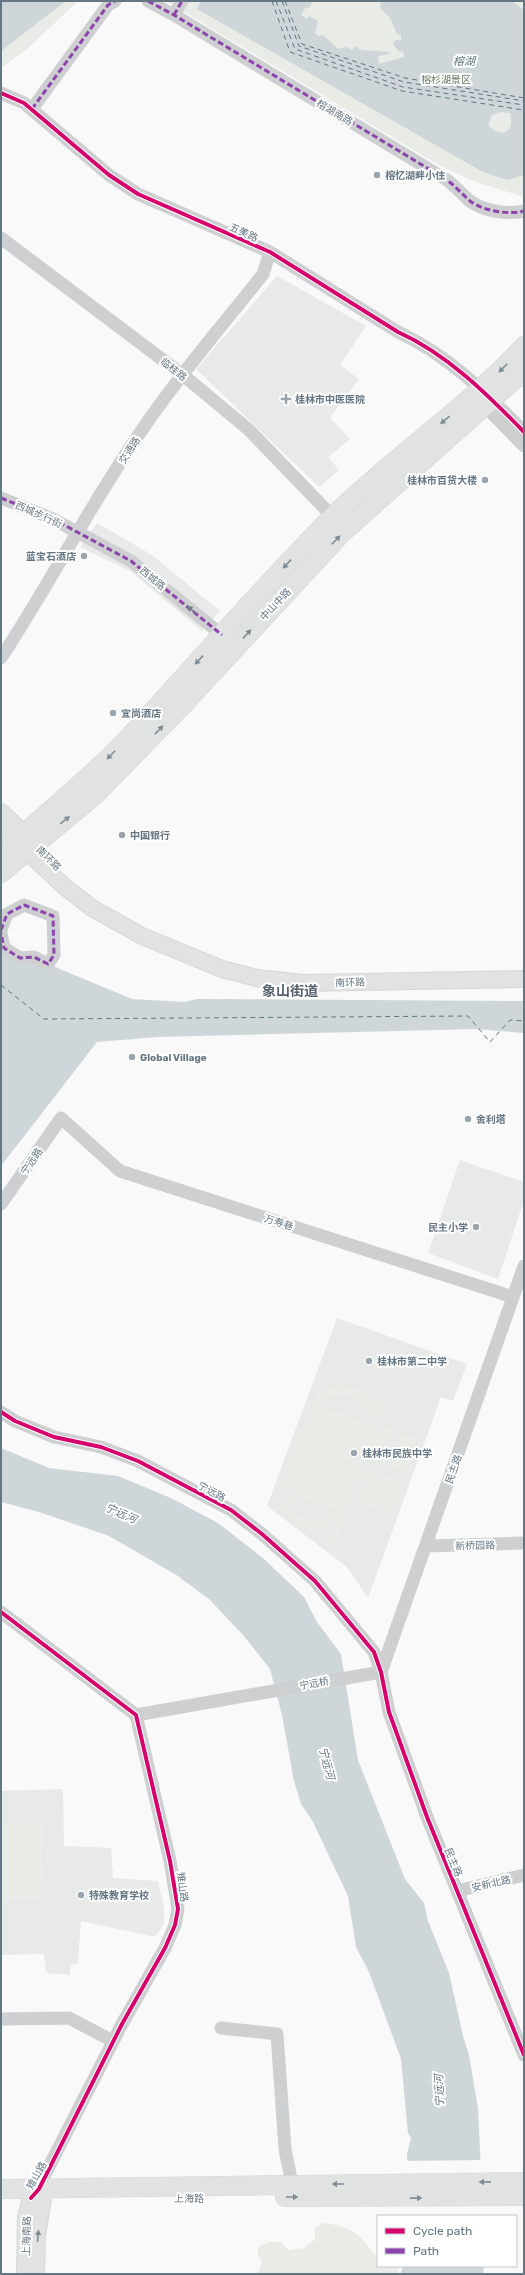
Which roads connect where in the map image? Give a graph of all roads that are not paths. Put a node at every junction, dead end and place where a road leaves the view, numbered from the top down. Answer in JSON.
{"nodes":[{"id":1,"x":115,"y":1,"type":"edge"},
{"id":2,"x":148,"y":1,"type":"edge"},
{"id":3,"x":182,"y":1,"type":"edge"},
{"id":4,"x":174,"y":15,"type":"junction"},
{"id":5,"x":1,"y":93,"type":"edge"},
{"id":6,"x":32,"y":109,"type":"junction"},
{"id":7,"x":524,"y":211,"type":"edge"},
{"id":8,"x":1,"y":238,"type":"edge"},
{"id":9,"x":270,"y":252,"type":"junction"},
{"id":10,"x":524,"y":346,"type":"edge"},
{"id":11,"x":524,"y":371,"type":"edge"},
{"id":12,"x":183,"y":375,"type":"junction"},
{"id":13,"x":484,"y":397,"type":"junction"},
{"id":14,"x":524,"y":432,"type":"edge"},
{"id":15,"x":524,"y":446,"type":"edge"},
{"id":16,"x":1,"y":498,"type":"edge"},
{"id":17,"x":333,"y":517,"type":"junction"},
{"id":18,"x":77,"y":531,"type":"junction"},
{"id":19,"x":222,"y":635,"type":"junction"},
{"id":20,"x":1,"y":658,"type":"edge"},
{"id":21,"x":1,"y":812,"type":"edge"},
{"id":22,"x":1,"y":826,"type":"edge"},
{"id":23,"x":25,"y":842,"type":"junction"},
{"id":24,"x":1,"y":856,"type":"edge"},
{"id":25,"x":1,"y":873,"type":"edge"},
{"id":26,"x":1,"y":932,"type":"edge"},
{"id":27,"x":524,"y":979,"type":"edge"},
{"id":28,"x":61,"y":1118,"type":"joint"},
{"id":29,"x":1,"y":1204,"type":"edge"},
{"id":30,"x":524,"y":1266,"type":"edge"},
{"id":31,"x":524,"y":1288,"type":"edge"},
{"id":32,"x":513,"y":1297,"type":"junction"},
{"id":33,"x":1,"y":1412,"type":"edge"},
{"id":34,"x":524,"y":1543,"type":"edge"},
{"id":35,"x":429,"y":1546,"type":"junction"},
{"id":36,"x":1,"y":1612,"type":"edge"},
{"id":37,"x":381,"y":1672,"type":"junction"},
{"id":38,"x":136,"y":1715,"type":"junction"},
{"id":39,"x":524,"y":1875,"type":"edge"},
{"id":40,"x":457,"y":1891,"type":"junction"},
{"id":41,"x":1,"y":2019,"type":"edge"},
{"id":42,"x":220,"y":2028,"type":"dead end"},
{"id":43,"x":113,"y":2041,"type":"junction"},
{"id":44,"x":524,"y":2055,"type":"edge"},
{"id":45,"x":524,"y":2182,"type":"edge"},
{"id":46,"x":292,"y":2184,"type":"junction"},
{"id":47,"x":1,"y":2189,"type":"edge"},
{"id":48,"x":377,"y":2191,"type":"junction"},
{"id":49,"x":38,"y":2195,"type":"junction"},
{"id":50,"x":524,"y":2196,"type":"edge"},
{"id":51,"x":1,"y":2199,"type":"edge"},
{"id":52,"x":25,"y":2274,"type":"edge"},
{"id":53,"x":36,"y":2274,"type":"edge"}],
"edges":[{"from":1,"to":6,"type":"street"},
{"from":2,"to":4,"type":"street","name":"榕湖南路"},
{"from":3,"to":4,"type":"street"},
{"from":4,"to":7,"type":"street","name":"榕湖南路"},
{"from":5,"to":6,"type":"street","name":"五美路"},
{"from":6,"to":9,"type":"street","name":"五美路"},
{"from":8,"to":12,"type":"street","name":"临桂路"},
{"from":9,"to":12,"type":"street","name":"交通路"},
{"from":9,"to":13,"type":"street","name":"五美路"},
{"from":10,"to":13,"type":"highway","name":"中山中路","one_way":true},
{"from":11,"to":13,"type":"highway","name":"中山中路"},
{"from":12,"to":17,"type":"street","name":"临桂路"},
{"from":12,"to":18,"type":"street","name":"交通路"},
{"from":13,"to":14,"type":"street"},
{"from":13,"to":15,"type":"street"},
{"from":13,"to":17,"type":"highway","name":"中山中路","one_way":true},
{"from":23,"to":13,"type":"highway","name":"中山中路","one_way":true},
{"from":16,"to":18,"type":"street","name":"西城步行街"},
{"from":17,"to":19,"type":"highway","name":"中山中路","one_way":true},
{"from":19,"to":18,"type":"street","name":"西城路","one_way":true},
{"from":18,"to":20,"type":"street","name":"交通路"},
{"from":19,"to":23,"type":"highway","name":"中山中路","one_way":true},
{"from":21,"to":23,"type":"main road","name":"南环路"},
{"from":22,"to":23,"type":"main road","name":"南环路"},
{"from":23,"to":24,"type":"highway"},
{"from":23,"to":25,"type":"highway"},
{"from":23,"to":27,"type":"main road","name":"南环路"},
{"from":26,"to":26,"type":"street"},
{"from":28,"to":29,"type":"street","name":"宁远路"},
{"from":28,"to":32,"type":"street","name":"万寿巷"},
{"from":30,"to":32,"type":"street","name":"民主路"},
{"from":31,"to":35,"type":"street","name":"民主路"},
{"from":32,"to":35,"type":"street","name":"民主路"},
{"from":33,"to":37,"type":"street","name":"宁远路"},
{"from":34,"to":35,"type":"street","name":"新桥园路"},
{"from":35,"to":37,"type":"street","name":"民主路"},
{"from":36,"to":38,"type":"street"},
{"from":37,"to":38,"type":"street","name":"宁远桥"},
{"from":37,"to":40,"type":"street","name":"民主路"},
{"from":38,"to":43,"type":"street","name":"雉山路"},
{"from":39,"to":40,"type":"street","name":"安新北路"},
{"from":40,"to":44,"type":"street","name":"民主路"},
{"from":41,"to":43,"type":"street"},
{"from":42,"to":46,"type":"street"},
{"from":43,"to":49,"type":"street","name":"雉山路"},
{"from":45,"to":48,"type":"highway","one_way":true},
{"from":48,"to":46,"type":"highway","name":"上海路","one_way":true},
{"from":46,"to":49,"type":"highway","name":"上海路"},
{"from":47,"to":49,"type":"highway","name":"上海路"},
{"from":49,"to":48,"type":"highway","name":"上海路","one_way":true},
{"from":48,"to":50,"type":"highway","one_way":true},
{"from":49,"to":51,"type":"highway","name":"上海路"},
{"from":49,"to":52,"type":"main road","name":"上海南路"},
{"from":53,"to":49,"type":"main road","name":"上海南路","one_way":true}]}
